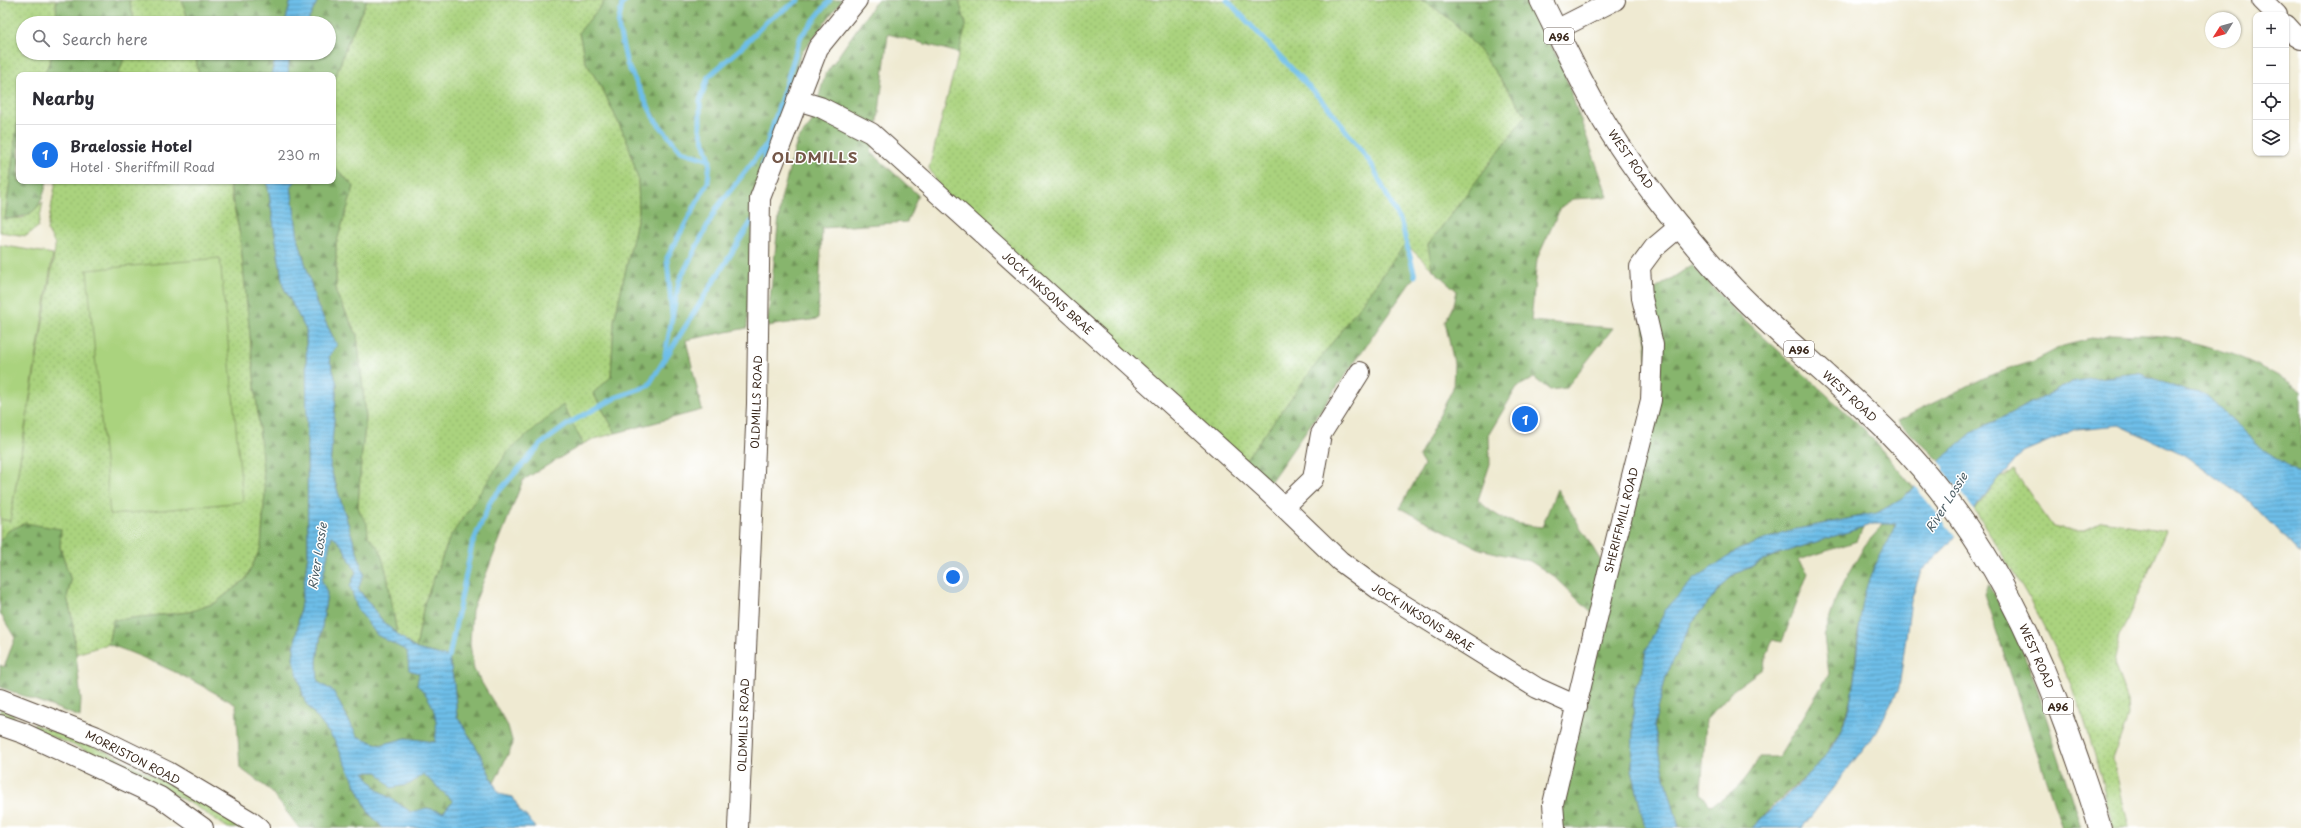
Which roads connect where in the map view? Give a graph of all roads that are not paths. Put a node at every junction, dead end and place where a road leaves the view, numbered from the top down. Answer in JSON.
{"nodes":[{"id":1,"x":858,"y":0,"type":"edge"},
{"id":2,"x":1540,"y":0,"type":"edge"},
{"id":3,"x":1615,"y":0,"type":"edge"},
{"id":4,"x":2262,"y":0,"type":"edge"},
{"id":5,"x":2274,"y":12,"type":"edge"},
{"id":6,"x":2289,"y":28,"type":"edge"},
{"id":7,"x":1556,"y":30,"type":"junction"},
{"id":8,"x":2301,"y":39,"type":"edge"},
{"id":9,"x":797,"y":100,"type":"junction"},
{"id":10,"x":1680,"y":226,"type":"junction"},
{"id":11,"x":1360,"y":372,"type":"dead end"},
{"id":12,"x":1284,"y":507,"type":"junction"},
{"id":13,"x":0,"y":699,"type":"edge"},
{"id":14,"x":1576,"y":706,"type":"junction"},
{"id":15,"x":29,"y":710,"type":"junction"},
{"id":16,"x":0,"y":725,"type":"edge"},
{"id":17,"x":23,"y":734,"type":"junction"},
{"id":18,"x":203,"y":828,"type":"edge"},
{"id":19,"x":259,"y":828,"type":"edge"},
{"id":20,"x":738,"y":828,"type":"edge"},
{"id":21,"x":1555,"y":828,"type":"edge"},
{"id":22,"x":2100,"y":828,"type":"edge"}],
"edges":[{"from":1,"to":9,"type":"street","name":"OLDMILLS ROAD"},
{"from":2,"to":7,"type":"highway","name":"WEST ROAD","number":"A96"},
{"from":3,"to":7,"type":"street"},
{"from":4,"to":5,"type":"street"},
{"from":6,"to":8,"type":"street"},
{"from":7,"to":10,"type":"highway","name":"WEST ROAD","number":"A96"},
{"from":9,"to":12,"type":"street","name":"JOCK INKSONS BRAE"},
{"from":9,"to":20,"type":"street","name":"OLDMILLS ROAD"},
{"from":10,"to":14,"type":"street","name":"SHERIFFMILL ROAD"},
{"from":10,"to":22,"type":"highway","name":"WEST ROAD","number":"A96"},
{"from":11,"to":12,"type":"street"},
{"from":12,"to":14,"type":"street","name":"JOCK INKSONS BRAE"},
{"from":13,"to":15,"type":"street","name":"MORRISTON ROAD"},
{"from":14,"to":21,"type":"street","name":"SHERIFFMILL ROAD"},
{"from":15,"to":17,"type":"street"},
{"from":15,"to":19,"type":"street","name":"MORRISTON ROAD"},
{"from":16,"to":17,"type":"street"},
{"from":17,"to":18,"type":"street"}]}
